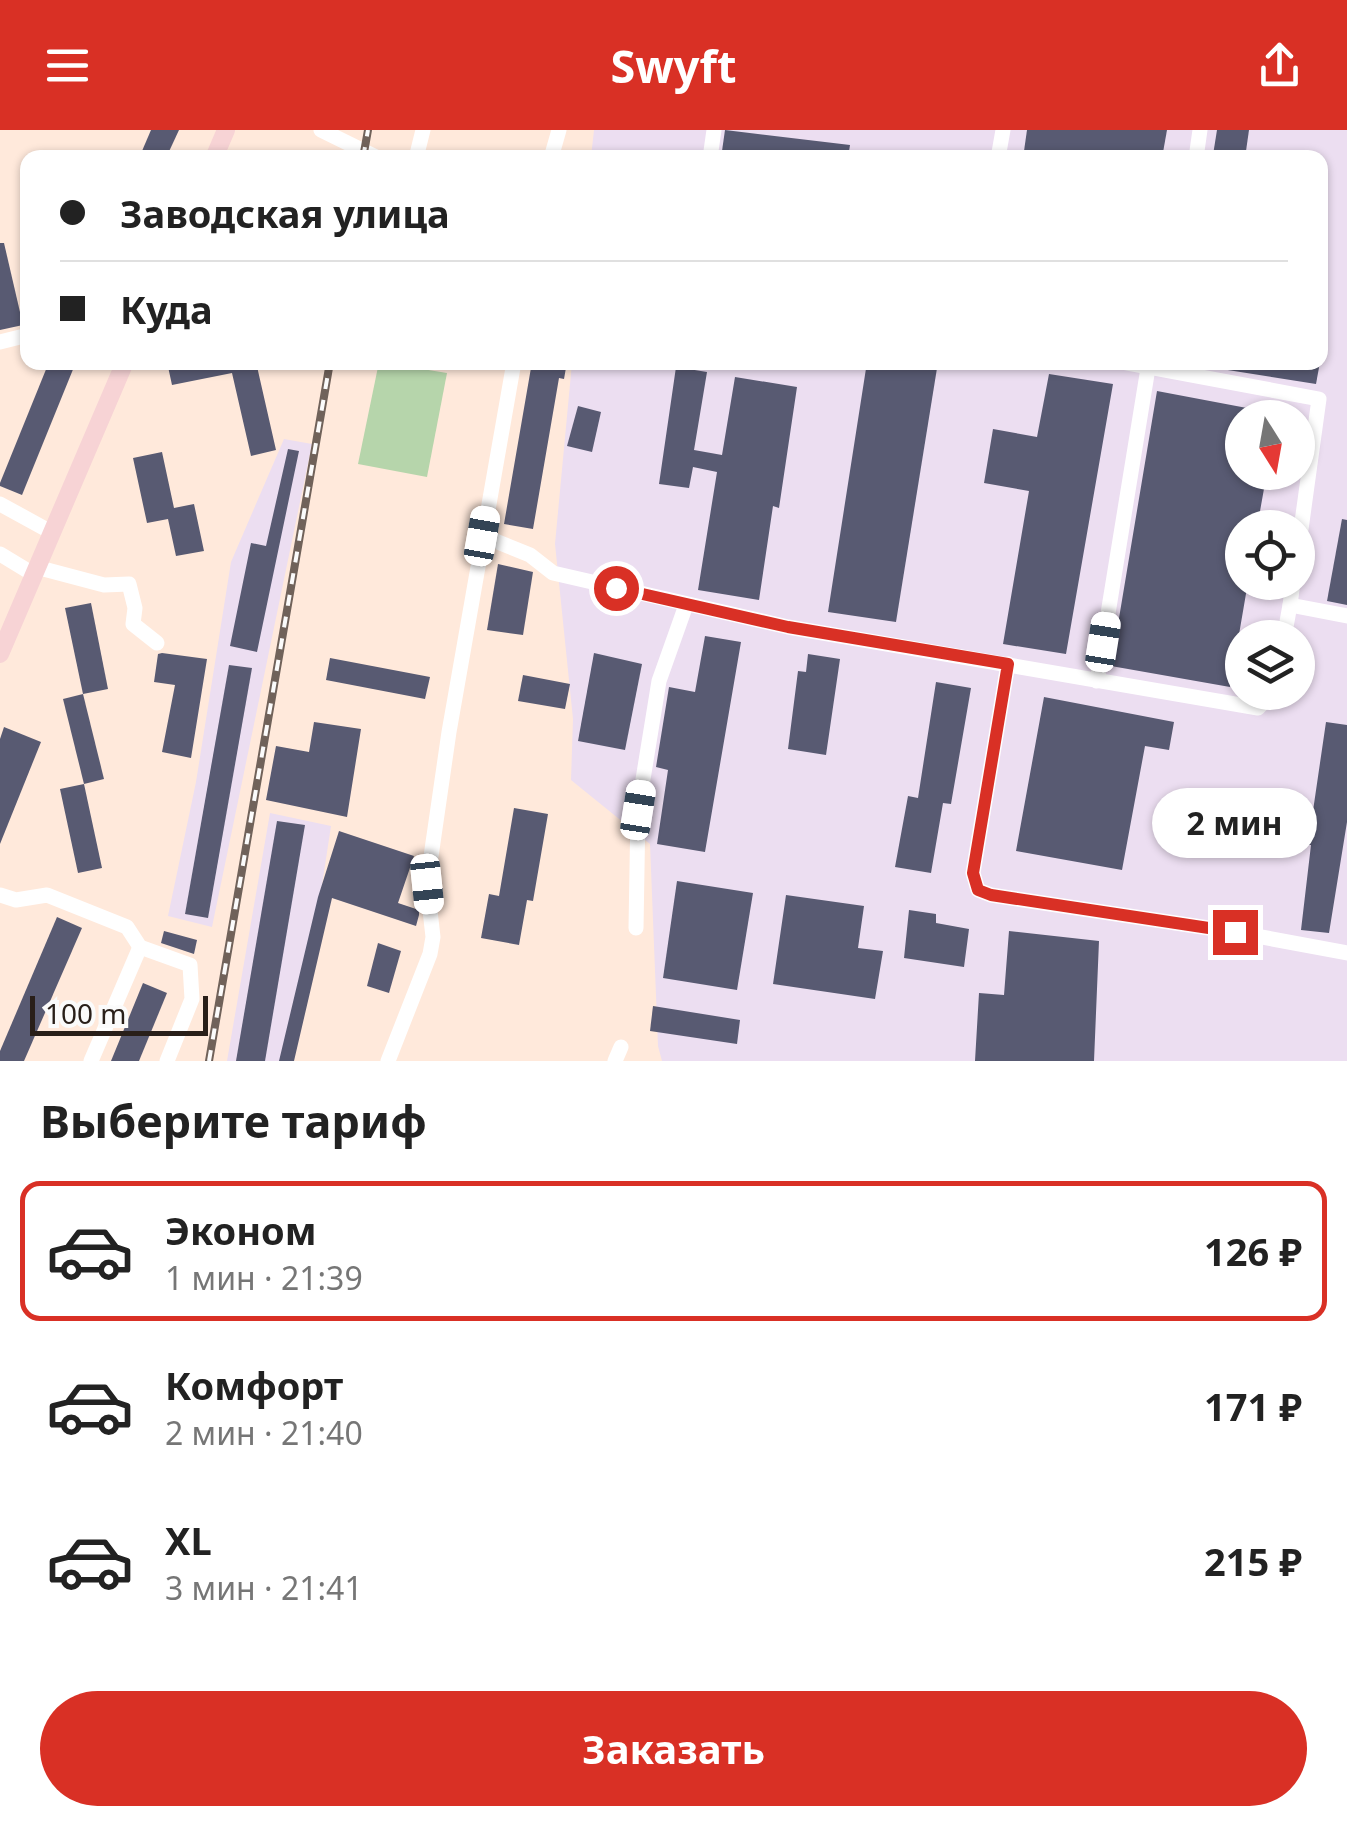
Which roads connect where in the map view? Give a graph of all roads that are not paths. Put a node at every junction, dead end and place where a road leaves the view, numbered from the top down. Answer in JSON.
{"nodes":[{"id":1,"x":321,"y":130,"type":"edge"},
{"id":2,"x":362,"y":150,"type":"edge"},
{"id":3,"x":118,"y":370,"type":"edge"},
{"id":4,"x":513,"y":370,"type":"edge"},
{"id":5,"x":1148,"y":370,"type":"edge"},
{"id":6,"x":1178,"y":370,"type":"edge"},
{"id":7,"x":0,"y":504,"type":"edge"},
{"id":8,"x":1304,"y":510,"type":"edge"},
{"id":9,"x":51,"y":532,"type":"junction"},
{"id":10,"x":482,"y":536,"type":"junction"},
{"id":11,"x":0,"y":554,"type":"edge"},
{"id":12,"x":34,"y":571,"type":"junction"},
{"id":13,"x":1291,"y":600,"type":"edge"},
{"id":14,"x":1290,"y":604,"type":"junction"},
{"id":15,"x":686,"y":606,"type":"junction"},
{"id":16,"x":1347,"y":616,"type":"edge"},
{"id":17,"x":1287,"y":620,"type":"edge"},
{"id":18,"x":157,"y":643,"type":"dead end"},
{"id":19,"x":0,"y":654,"type":"edge"},
{"id":20,"x":1008,"y":664,"type":"junction"},
{"id":21,"x":1097,"y":681,"type":"junction"},
{"id":22,"x":1225,"y":702,"type":"edge"},
{"id":23,"x":0,"y":894,"type":"edge"},
{"id":24,"x":636,"y":928,"type":"dead end"},
{"id":25,"x":140,"y":947,"type":"junction"},
{"id":26,"x":1347,"y":953,"type":"edge"},
{"id":27,"x":92,"y":1061,"type":"edge"},
{"id":28,"x":167,"y":1061,"type":"edge"},
{"id":29,"x":388,"y":1061,"type":"edge"}],
"edges":[{"from":1,"to":2,"type":"street"},
{"from":3,"to":9,"type":"main road"},
{"from":4,"to":10,"type":"street"},
{"from":5,"to":21,"type":"street"},
{"from":6,"to":8,"type":"street"},
{"from":7,"to":9,"type":"street"},
{"from":9,"to":12,"type":"main road"},
{"from":10,"to":15,"type":"street"},
{"from":10,"to":29,"type":"street"},
{"from":11,"to":12,"type":"street"},
{"from":12,"to":18,"type":"street"},
{"from":12,"to":19,"type":"main road"},
{"from":13,"to":14,"type":"street"},
{"from":14,"to":16,"type":"street"},
{"from":14,"to":17,"type":"street"},
{"from":15,"to":20,"type":"street"},
{"from":15,"to":24,"type":"street"},
{"from":20,"to":21,"type":"street"},
{"from":20,"to":26,"type":"street"},
{"from":21,"to":22,"type":"street"},
{"from":23,"to":25,"type":"street"},
{"from":25,"to":27,"type":"street"},
{"from":25,"to":28,"type":"street"}]}
